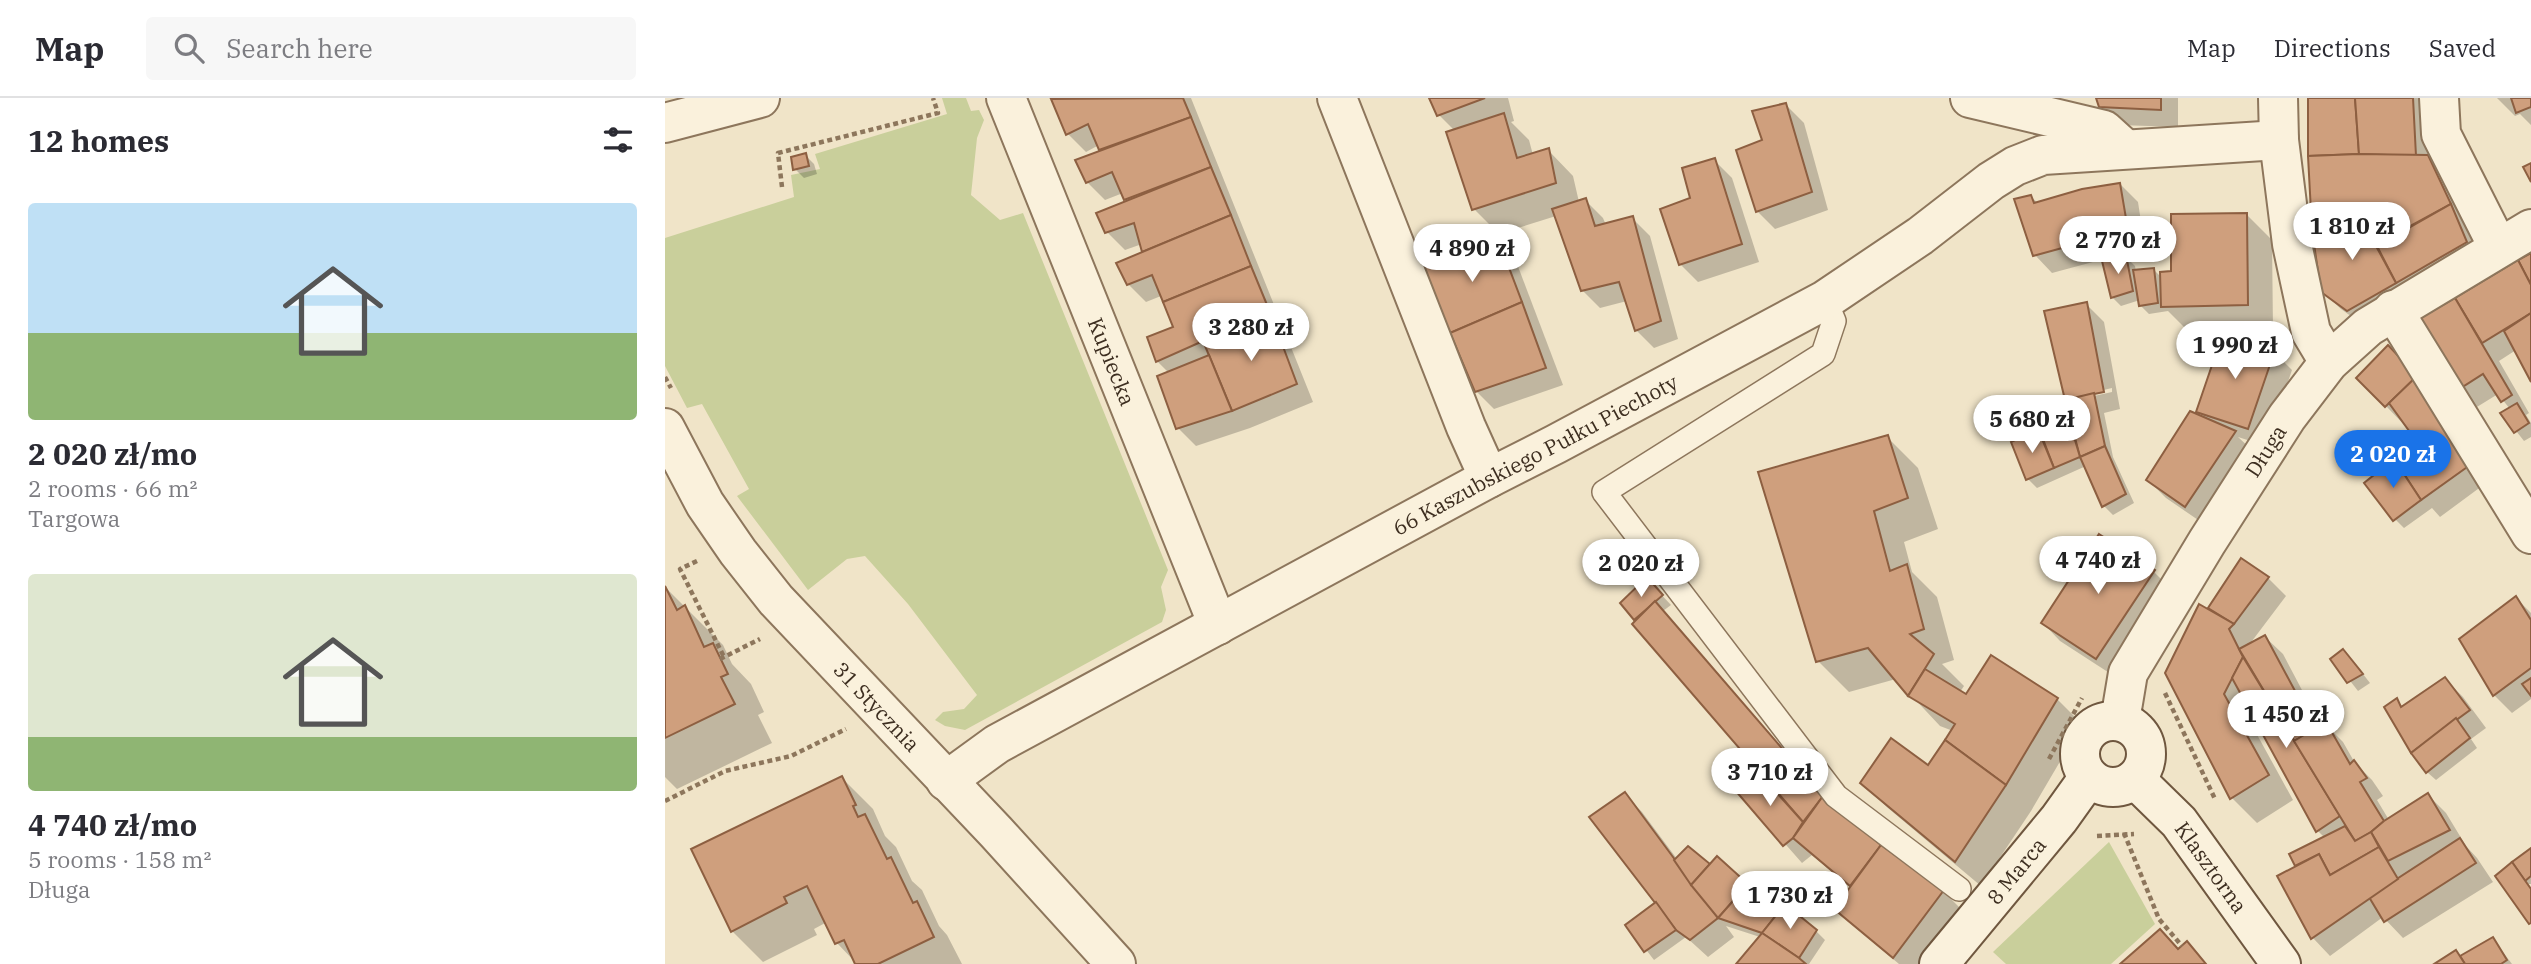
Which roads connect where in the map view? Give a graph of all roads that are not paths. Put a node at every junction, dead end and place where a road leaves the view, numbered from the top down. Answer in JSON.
{"nodes":[{"id":1,"x":761,"y":98,"type":"edge"},
{"id":2,"x":1006,"y":98,"type":"edge"},
{"id":3,"x":1337,"y":98,"type":"edge"},
{"id":4,"x":1970,"y":98,"type":"edge"},
{"id":5,"x":2278,"y":98,"type":"edge"},
{"id":6,"x":2438,"y":98,"type":"edge"},
{"id":7,"x":665,"y":123,"type":"edge"},
{"id":8,"x":2279,"y":140,"type":"junction"},
{"id":9,"x":2125,"y":149,"type":"junction"},
{"id":10,"x":2531,"y":229,"type":"edge"},
{"id":11,"x":2492,"y":235,"type":"dead end"},
{"id":12,"x":1825,"y":300,"type":"junction"},
{"id":13,"x":2393,"y":310,"type":"junction"},
{"id":14,"x":2329,"y":362,"type":"junction"},
{"id":15,"x":665,"y":428,"type":"edge"},
{"id":16,"x":1489,"y":478,"type":"junction"},
{"id":17,"x":2531,"y":534,"type":"edge"},
{"id":18,"x":1218,"y":625,"type":"junction"},
{"id":19,"x":2120,"y":721,"type":"junction"},
{"id":20,"x":2089,"y":777,"type":"junction"},
{"id":21,"x":2136,"y":779,"type":"junction"},
{"id":22,"x":946,"y":781,"type":"junction"},
{"id":23,"x":1959,"y":889,"type":"dead end"},
{"id":24,"x":1116,"y":964,"type":"edge"},
{"id":25,"x":1939,"y":964,"type":"edge"},
{"id":26,"x":2280,"y":964,"type":"edge"}],
"edges":[{"from":1,"to":7,"type":"street"},
{"from":2,"to":18,"type":"street","name":"Kupiecka"},
{"from":3,"to":16,"type":"street"},
{"from":4,"to":9,"type":"street"},
{"from":5,"to":8,"type":"street"},
{"from":6,"to":11,"type":"street"},
{"from":8,"to":9,"type":"street","name":"66 Kaszubskiego Pułku Piechoty"},
{"from":8,"to":14,"type":"street"},
{"from":9,"to":12,"type":"street","name":"66 Kaszubskiego Pułku Piechoty"},
{"from":10,"to":13,"type":"street","name":"Długa"},
{"from":12,"to":16,"type":"street","name":"66 Kaszubskiego Pułku Piechoty"},
{"from":12,"to":23,"type":"lane"},
{"from":13,"to":14,"type":"street","name":"Długa"},
{"from":13,"to":17,"type":"street"},
{"from":14,"to":19,"type":"street","name":"Długa"},
{"from":15,"to":22,"type":"street","name":"31 Stycznia"},
{"from":16,"to":18,"type":"street","name":"66 Kaszubskiego Pułku Piechoty"},
{"from":18,"to":22,"type":"street","name":"66 Kaszubskiego Pułku Piechoty"},
{"from":19,"to":20,"type":"street"},
{"from":19,"to":21,"type":"street"},
{"from":20,"to":21,"type":"street"},
{"from":20,"to":25,"type":"street","name":"8 Marca"},
{"from":21,"to":26,"type":"street","name":"Klasztorna"},
{"from":22,"to":24,"type":"street","name":"31 Stycznia"}]}
